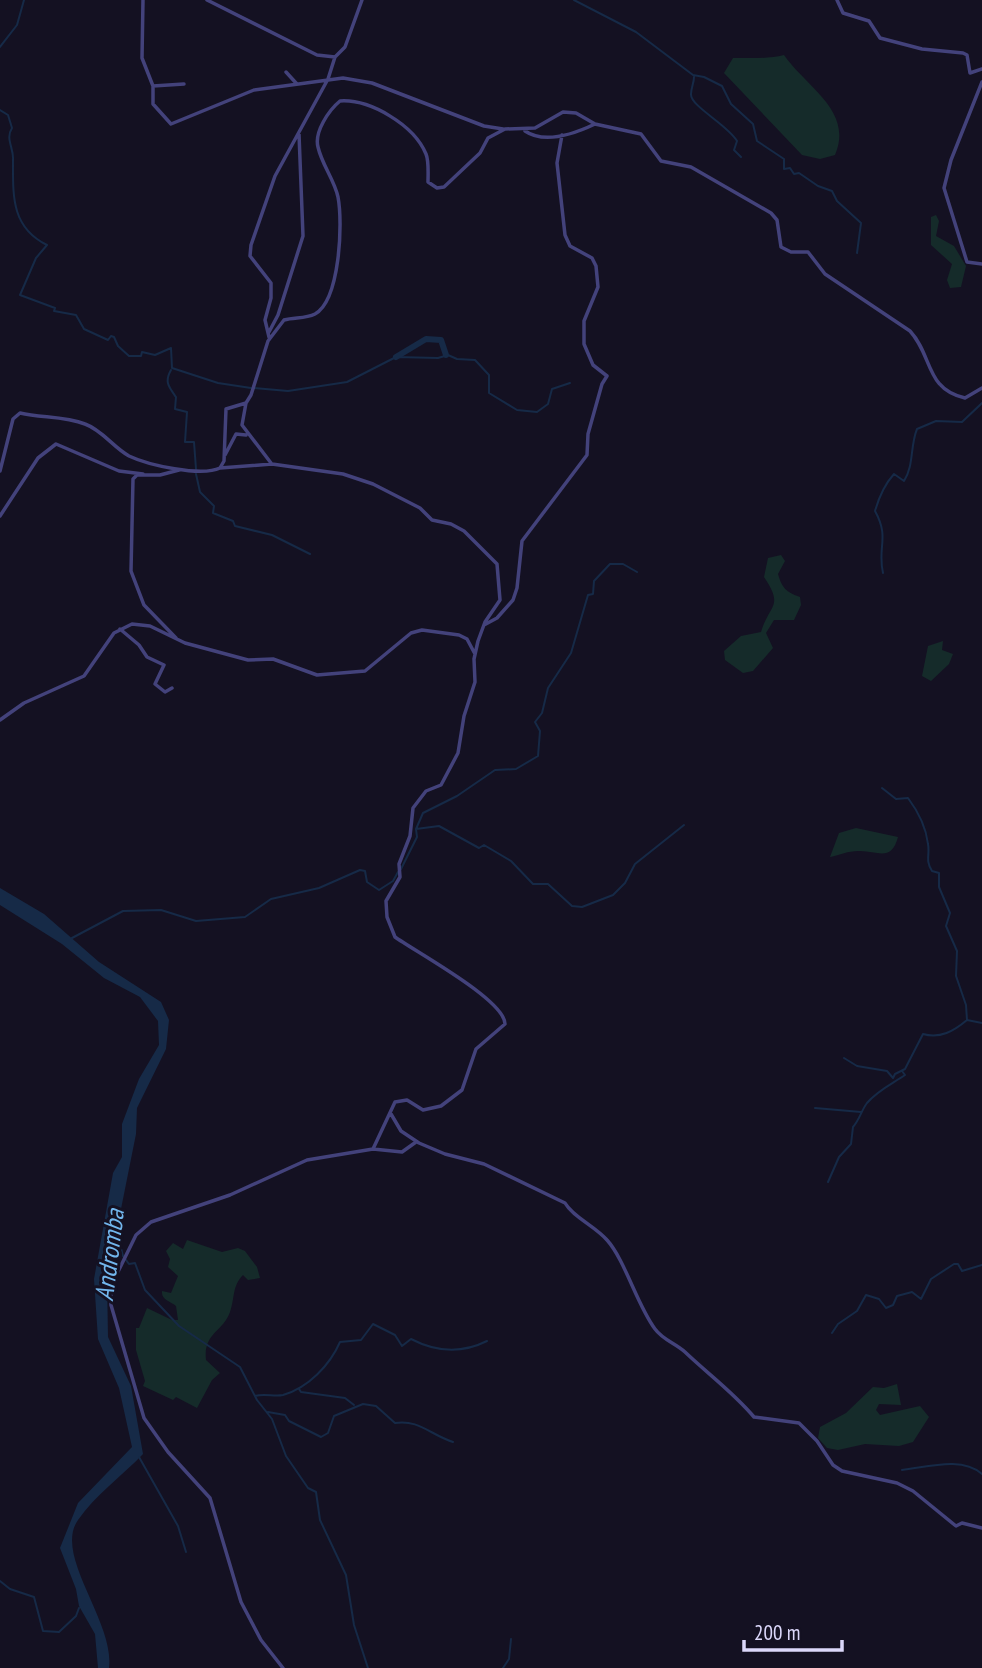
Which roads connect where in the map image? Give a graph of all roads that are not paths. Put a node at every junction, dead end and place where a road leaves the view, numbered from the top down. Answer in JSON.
{"nodes":[{"id":1,"x":143,"y":0,"type":"edge"},
{"id":2,"x":207,"y":0,"type":"edge"},
{"id":3,"x":362,"y":0,"type":"edge"},
{"id":4,"x":837,"y":0,"type":"edge"},
{"id":5,"x":335,"y":57,"type":"junction"},
{"id":6,"x":982,"y":69,"type":"edge"},
{"id":7,"x":286,"y":72,"type":"dead end"},
{"id":8,"x":328,"y":79,"type":"junction"},
{"id":9,"x":982,"y":82,"type":"edge"},
{"id":10,"x":184,"y":84,"type":"dead end"},
{"id":11,"x":298,"y":84,"type":"junction"},
{"id":12,"x":153,"y":86,"type":"junction"},
{"id":13,"x":595,"y":124,"type":"junction"},
{"id":14,"x":505,"y":129,"type":"junction"},
{"id":15,"x":523,"y":130,"type":"junction"},
{"id":16,"x":299,"y":132,"type":"junction"},
{"id":17,"x":562,"y":135,"type":"junction"},
{"id":18,"x":982,"y":264,"type":"edge"},
{"id":19,"x":269,"y":332,"type":"junction"},
{"id":20,"x":268,"y":341,"type":"junction"},
{"id":21,"x":982,"y":388,"type":"edge"},
{"id":22,"x":246,"y":403,"type":"junction"},
{"id":23,"x":248,"y":436,"type":"junction"},
{"id":24,"x":224,"y":457,"type":"junction"},
{"id":25,"x":272,"y":464,"type":"junction"},
{"id":26,"x":220,"y":468,"type":"junction"},
{"id":27,"x":181,"y":469,"type":"junction"},
{"id":28,"x":0,"y":471,"type":"edge"},
{"id":29,"x":145,"y":475,"type":"junction"},
{"id":30,"x":0,"y":516,"type":"edge"},
{"id":31,"x":484,"y":625,"type":"junction"},
{"id":32,"x":120,"y":629,"type":"junction"},
{"id":33,"x":177,"y":640,"type":"junction"},
{"id":34,"x":475,"y":654,"type":"junction"},
{"id":35,"x":172,"y":688,"type":"dead end"},
{"id":36,"x":0,"y":720,"type":"edge"},
{"id":37,"x":391,"y":1114,"type":"junction"},
{"id":38,"x":416,"y":1142,"type":"junction"},
{"id":39,"x":373,"y":1149,"type":"junction"},
{"id":40,"x":982,"y":1528,"type":"edge"},
{"id":41,"x":283,"y":1668,"type":"edge"}],
"edges":[{"from":1,"to":12,"type":"street"},
{"from":2,"to":5,"type":"street"},
{"from":3,"to":5,"type":"street"},
{"from":4,"to":6,"type":"street"},
{"from":5,"to":8,"type":"street"},
{"from":7,"to":11,"type":"street"},
{"from":8,"to":11,"type":"street"},
{"from":8,"to":14,"type":"street"},
{"from":8,"to":16,"type":"street"},
{"from":9,"to":18,"type":"street"},
{"from":10,"to":12,"type":"street"},
{"from":11,"to":12,"type":"street"},
{"from":13,"to":15,"type":"street"},
{"from":13,"to":17,"type":"street"},
{"from":13,"to":21,"type":"street"},
{"from":14,"to":15,"type":"street"},
{"from":14,"to":20,"type":"street"},
{"from":15,"to":17,"type":"street"},
{"from":16,"to":19,"type":"street"},
{"from":16,"to":19,"type":"street"},
{"from":17,"to":31,"type":"street"},
{"from":19,"to":20,"type":"street"},
{"from":20,"to":22,"type":"street"},
{"from":22,"to":23,"type":"street"},
{"from":22,"to":24,"type":"street"},
{"from":23,"to":24,"type":"street"},
{"from":23,"to":25,"type":"street"},
{"from":24,"to":26,"type":"street"},
{"from":25,"to":26,"type":"street"},
{"from":25,"to":31,"type":"street"},
{"from":26,"to":27,"type":"street"},
{"from":27,"to":28,"type":"street"},
{"from":27,"to":29,"type":"street"},
{"from":29,"to":30,"type":"street"},
{"from":29,"to":33,"type":"street"},
{"from":31,"to":34,"type":"street"},
{"from":32,"to":33,"type":"street"},
{"from":32,"to":35,"type":"street"},
{"from":32,"to":36,"type":"street"},
{"from":33,"to":34,"type":"street"},
{"from":34,"to":37,"type":"street"},
{"from":37,"to":38,"type":"street"},
{"from":37,"to":39,"type":"street"},
{"from":38,"to":39,"type":"street"},
{"from":38,"to":40,"type":"street"},
{"from":39,"to":41,"type":"street"}]}
